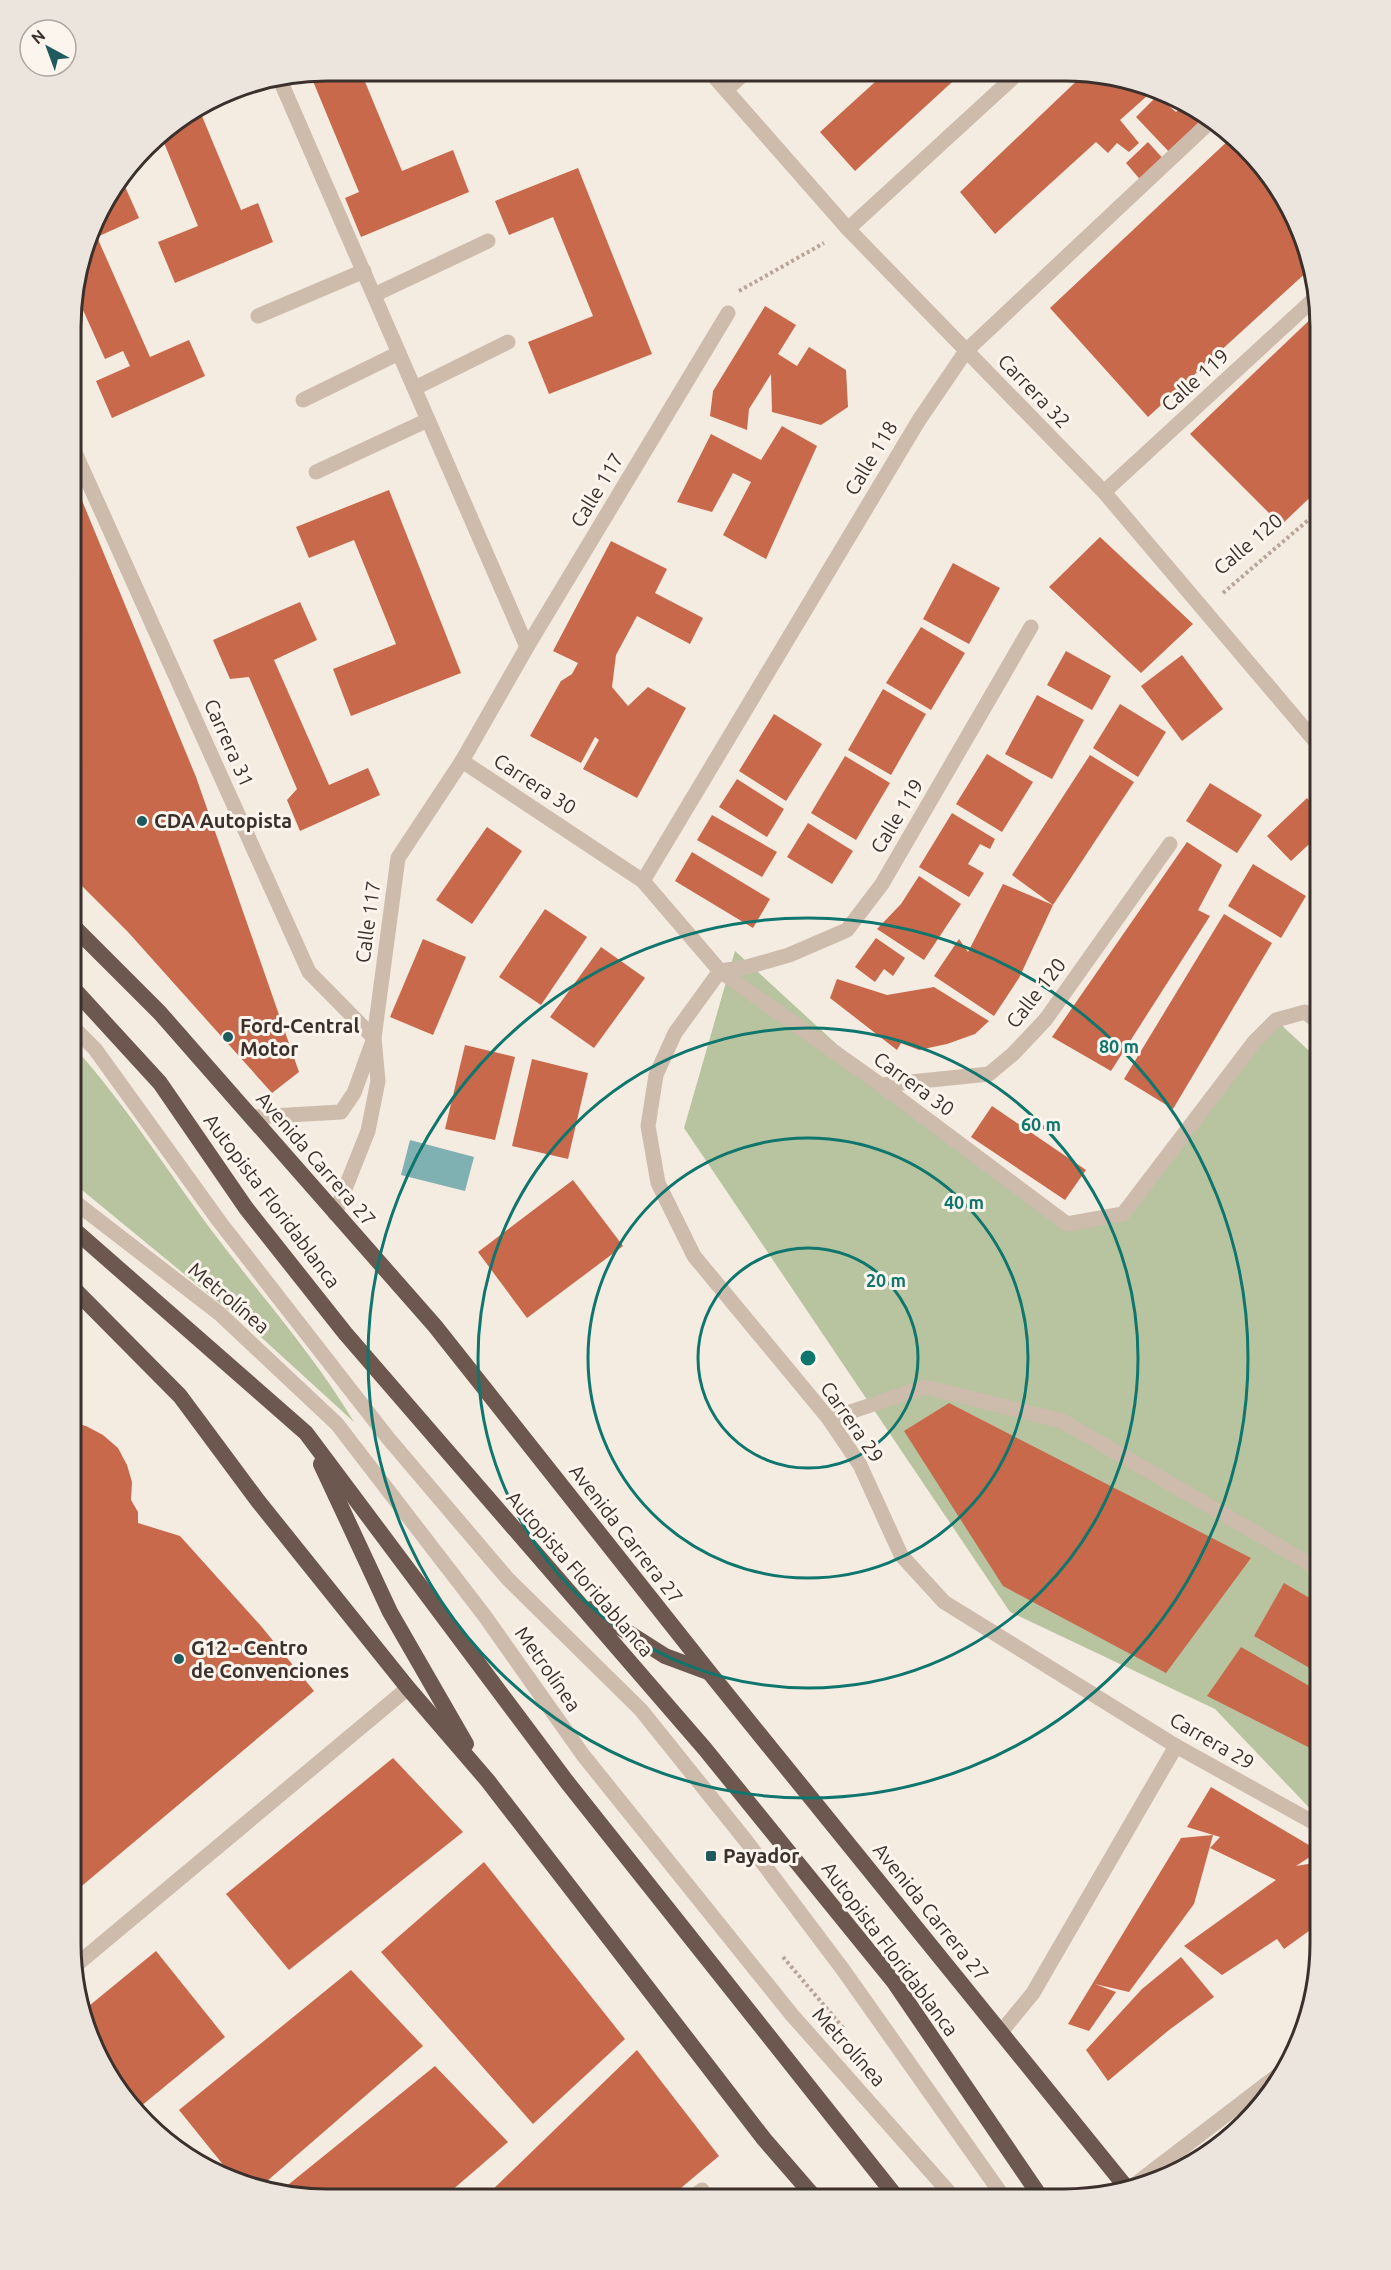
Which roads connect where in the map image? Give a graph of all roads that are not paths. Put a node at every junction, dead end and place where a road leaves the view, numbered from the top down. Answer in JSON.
{"nodes":[{"id":1,"x":718,"y":81,"type":"edge"},
{"id":2,"x":736,"y":81,"type":"edge"},
{"id":3,"x":1008,"y":81,"type":"edge"},
{"id":4,"x":282,"y":85,"type":"edge"},
{"id":5,"x":726,"y":90,"type":"junction"},
{"id":6,"x":1206,"y":126,"type":"edge"},
{"id":7,"x":848,"y":229,"type":"junction"},
{"id":8,"x":488,"y":241,"type":"dead end"},
{"id":9,"x":364,"y":271,"type":"junction"},
{"id":10,"x":374,"y":295,"type":"junction"},
{"id":11,"x":1309,"y":304,"type":"edge"},
{"id":12,"x":728,"y":313,"type":"road end"},
{"id":13,"x":258,"y":316,"type":"dead end"},
{"id":14,"x":508,"y":342,"type":"dead end"},
{"id":15,"x":966,"y":351,"type":"junction"},
{"id":16,"x":399,"y":353,"type":"junction"},
{"id":17,"x":414,"y":388,"type":"junction"},
{"id":18,"x":303,"y":400,"type":"dead end"},
{"id":19,"x":428,"y":420,"type":"junction"},
{"id":20,"x":81,"y":466,"type":"edge"},
{"id":21,"x":316,"y":472,"type":"dead end"},
{"id":22,"x":1104,"y":492,"type":"junction"},
{"id":23,"x":1031,"y":627,"type":"dead end"},
{"id":24,"x":527,"y":647,"type":"junction"},
{"id":25,"x":1310,"y":734,"type":"edge"},
{"id":26,"x":462,"y":761,"type":"junction"},
{"id":27,"x":1170,"y":843,"type":"dead end"},
{"id":28,"x":643,"y":881,"type":"junction"},
{"id":29,"x":81,"y":934,"type":"edge"},
{"id":30,"x":720,"y":971,"type":"junction"},
{"id":31,"x":81,"y":997,"type":"edge"},
{"id":32,"x":1310,"y":1016,"type":"edge"},
{"id":33,"x":81,"y":1035,"type":"edge"},
{"id":34,"x":374,"y":1038,"type":"junction"},
{"id":35,"x":881,"y":1085,"type":"junction"},
{"id":36,"x":253,"y":1117,"type":"junction"},
{"id":37,"x":81,"y":1207,"type":"edge"},
{"id":38,"x":335,"y":1214,"type":"junction"},
{"id":39,"x":81,"y":1236,"type":"edge"},
{"id":40,"x":81,"y":1296,"type":"edge"},
{"id":41,"x":829,"y":1419,"type":"junction"},
{"id":42,"x":306,"y":1433,"type":"junction"},
{"id":43,"x":1310,"y":1564,"type":"edge"},
{"id":44,"x":575,"y":1599,"type":"junction"},
{"id":45,"x":709,"y":1672,"type":"junction"},
{"id":46,"x":408,"y":1688,"type":"junction"},
{"id":47,"x":1176,"y":1746,"type":"junction"},
{"id":48,"x":488,"y":1781,"type":"junction"},
{"id":49,"x":1310,"y":1820,"type":"edge"},
{"id":50,"x":82,"y":1960,"type":"edge"},
{"id":51,"x":1001,"y":2032,"type":"junction"},
{"id":52,"x":1266,"y":2085,"type":"edge"},
{"id":53,"x":1148,"y":2174,"type":"edge"},
{"id":54,"x":1122,"y":2182,"type":"edge"},
{"id":55,"x":807,"y":2189,"type":"edge"},
{"id":56,"x":890,"y":2189,"type":"edge"},
{"id":57,"x":946,"y":2189,"type":"edge"},
{"id":58,"x":998,"y":2189,"type":"edge"},
{"id":59,"x":1035,"y":2189,"type":"edge"}],
"edges":[{"from":1,"to":5,"type":"street","name":"Carrera 32"},
{"from":2,"to":5,"type":"street"},
{"from":3,"to":7,"type":"street"},
{"from":4,"to":9,"type":"street"},
{"from":5,"to":7,"type":"street","name":"Carrera 32"},
{"from":6,"to":15,"type":"street","name":"Calle 118"},
{"from":7,"to":15,"type":"street","name":"Carrera 32"},
{"from":8,"to":10,"type":"street"},
{"from":9,"to":10,"type":"street"},
{"from":9,"to":13,"type":"street"},
{"from":10,"to":16,"type":"street"},
{"from":11,"to":22,"type":"street","name":"Calle 119"},
{"from":12,"to":24,"type":"street","name":"Calle 117"},
{"from":14,"to":17,"type":"street"},
{"from":15,"to":22,"type":"street","name":"Carrera 32"},
{"from":15,"to":28,"type":"street","name":"Calle 118"},
{"from":16,"to":17,"type":"street"},
{"from":16,"to":18,"type":"street"},
{"from":17,"to":19,"type":"street"},
{"from":19,"to":21,"type":"street"},
{"from":19,"to":24,"type":"street"},
{"from":20,"to":34,"type":"street","name":"Carrera 31"},
{"from":22,"to":25,"type":"street","name":"Carrera 32"},
{"from":23,"to":30,"type":"street","name":"Calle 119"},
{"from":24,"to":26,"type":"street","name":"Calle 117"},
{"from":26,"to":28,"type":"street","name":"Carrera 30"},
{"from":26,"to":34,"type":"street","name":"Calle 117"},
{"from":27,"to":35,"type":"street","name":"Calle 120"},
{"from":28,"to":30,"type":"street","name":"Carrera 30"},
{"from":29,"to":36,"type":"highway","name":"Avenida Carrera 27"},
{"from":30,"to":35,"type":"street","name":"Carrera 30"},
{"from":30,"to":41,"type":"street","name":"Carrera 29"},
{"from":31,"to":44,"type":"highway","name":"Autopista Floridablanca"},
{"from":32,"to":35,"type":"street","name":"Carrera 30"},
{"from":33,"to":58,"type":"street","name":"Metrolínea"},
{"from":34,"to":36,"type":"street"},
{"from":34,"to":38,"type":"street"},
{"from":36,"to":38,"type":"highway","name":"Avenida Carrera 27"},
{"from":37,"to":57,"type":"street","name":"Metrolínea"},
{"from":38,"to":45,"type":"highway","name":"Avenida Carrera 27"},
{"from":39,"to":42,"type":"highway"},
{"from":40,"to":46,"type":"highway"},
{"from":41,"to":43,"type":"street"},
{"from":41,"to":47,"type":"street","name":"Carrera 29"},
{"from":42,"to":48,"type":"highway"},
{"from":42,"to":56,"type":"highway"},
{"from":44,"to":45,"type":"highway"},
{"from":44,"to":59,"type":"highway","name":"Autopista Floridablanca"},
{"from":45,"to":51,"type":"highway","name":"Avenida Carrera 27"},
{"from":46,"to":48,"type":"highway"},
{"from":46,"to":50,"type":"street"},
{"from":47,"to":49,"type":"street","name":"Carrera 29"},
{"from":47,"to":51,"type":"street"},
{"from":48,"to":55,"type":"highway"},
{"from":51,"to":54,"type":"highway","name":"Avenida Carrera 27"},
{"from":52,"to":53,"type":"street"}]}
